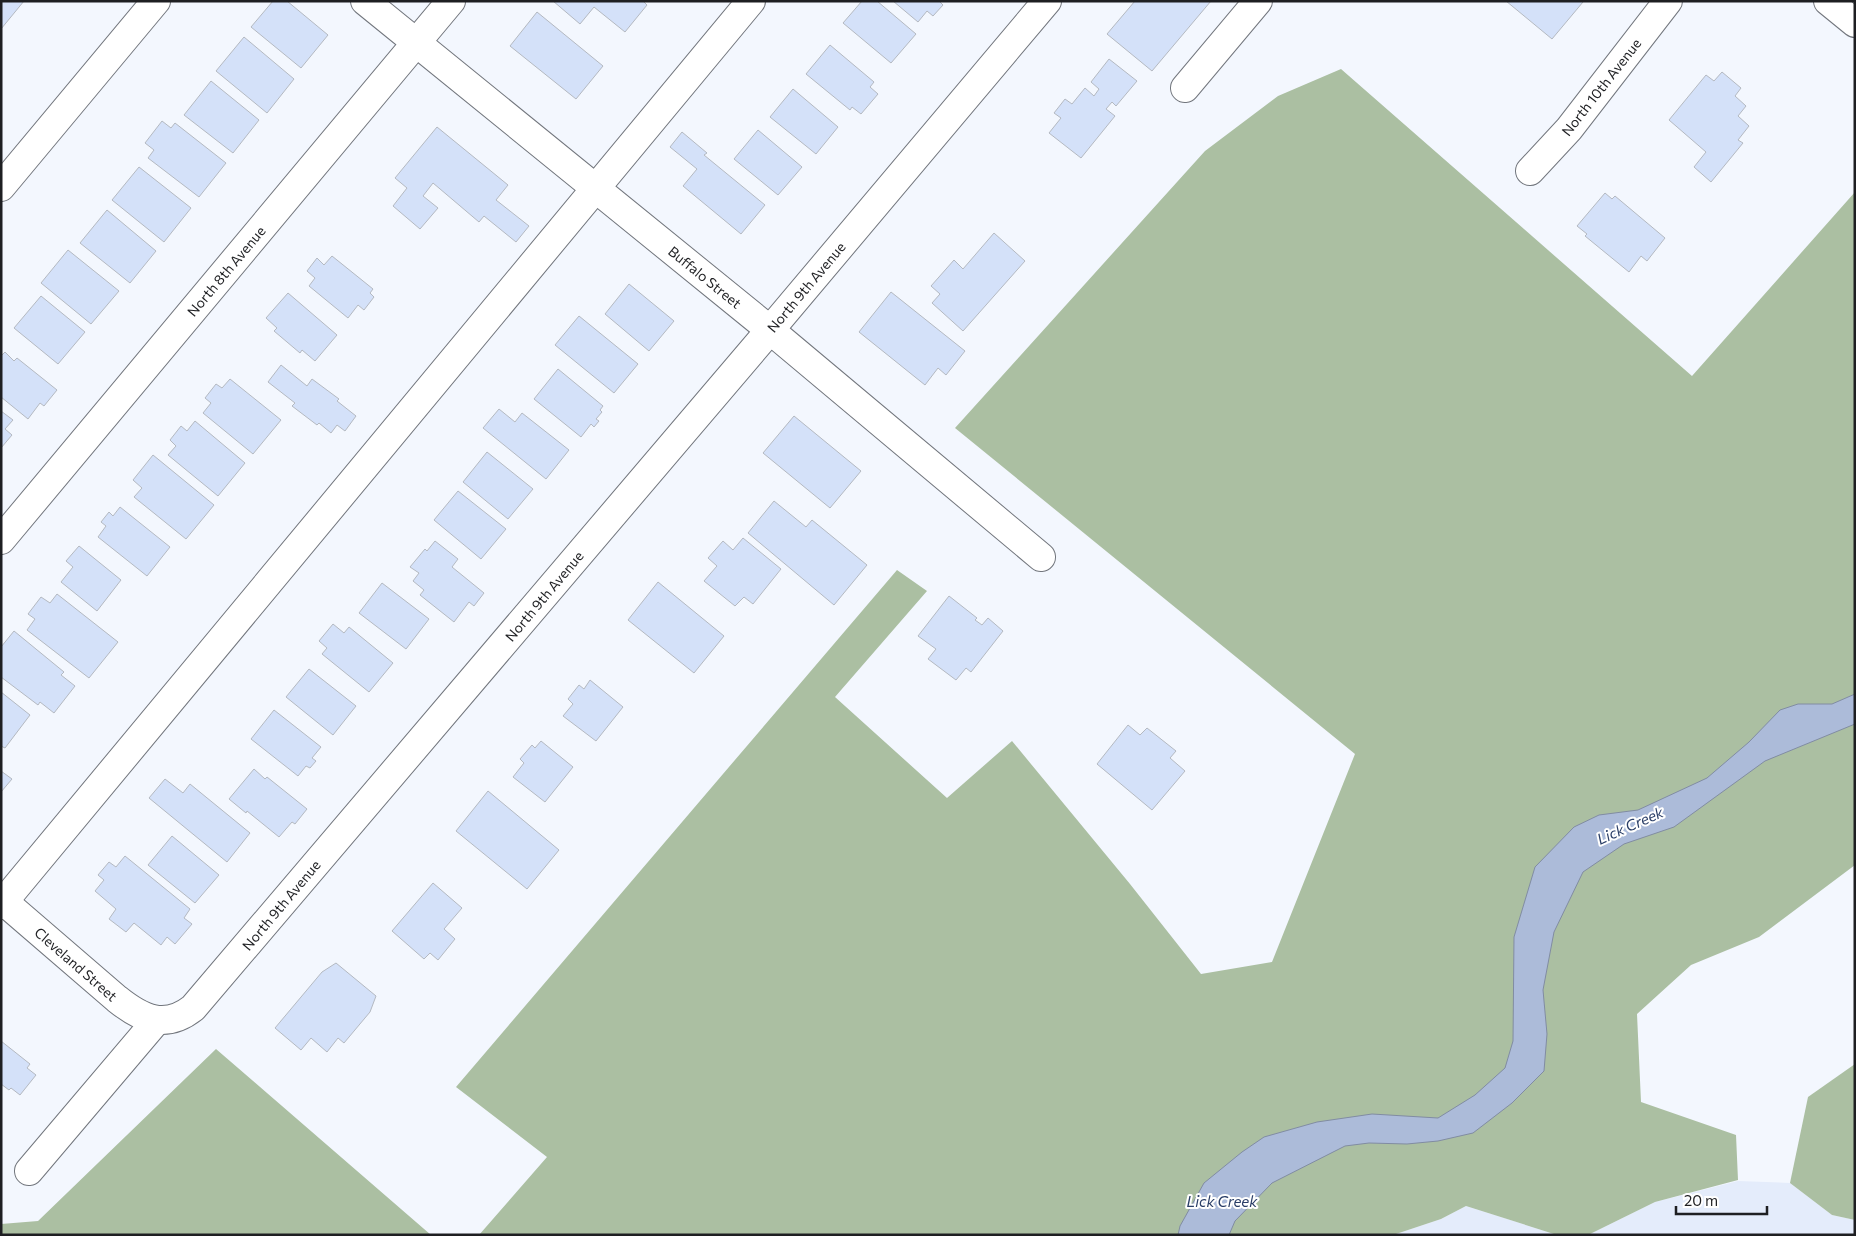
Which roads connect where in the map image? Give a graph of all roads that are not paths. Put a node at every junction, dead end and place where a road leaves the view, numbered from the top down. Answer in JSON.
{"nodes":[{"id":1,"x":156,"y":1,"type":"edge"},
{"id":2,"x":365,"y":1,"type":"edge"},
{"id":3,"x":451,"y":1,"type":"edge"},
{"id":4,"x":751,"y":1,"type":"edge"},
{"id":5,"x":1047,"y":1,"type":"edge"},
{"id":6,"x":1258,"y":1,"type":"edge"},
{"id":7,"x":1668,"y":1,"type":"edge"},
{"id":8,"x":1828,"y":1,"type":"edge"},
{"id":9,"x":1855,"y":23,"type":"edge"},
{"id":10,"x":416,"y":43,"type":"junction"},
{"id":11,"x":1185,"y":88,"type":"dead end"},
{"id":12,"x":1530,"y":171,"type":"dead end"},
{"id":13,"x":1,"y":187,"type":"edge"},
{"id":14,"x":596,"y":188,"type":"junction"},
{"id":15,"x":770,"y":330,"type":"junction"},
{"id":16,"x":1,"y":540,"type":"edge"},
{"id":17,"x":1041,"y":557,"type":"dead end"},
{"id":18,"x":2,"y":902,"type":"edge"},
{"id":19,"x":157,"y":1020,"type":"junction"},
{"id":20,"x":29,"y":1171,"type":"dead end"}],
"edges":[{"from":1,"to":13,"type":"street"},
{"from":2,"to":10,"type":"street","name":"Buffalo Street"},
{"from":3,"to":10,"type":"street","name":"North 8th Avenue"},
{"from":4,"to":14,"type":"street"},
{"from":5,"to":15,"type":"street","name":"North 9th Avenue"},
{"from":6,"to":11,"type":"street"},
{"from":7,"to":12,"type":"street","name":"North 10th Avenue"},
{"from":8,"to":9,"type":"street"},
{"from":10,"to":14,"type":"street","name":"Buffalo Street"},
{"from":10,"to":16,"type":"street","name":"North 8th Avenue"},
{"from":14,"to":15,"type":"street","name":"Buffalo Street"},
{"from":14,"to":18,"type":"street"},
{"from":15,"to":17,"type":"street","name":"Buffalo Street"},
{"from":15,"to":19,"type":"street","name":"North 9th Avenue"},
{"from":18,"to":19,"type":"street","name":"Cleveland Street"},
{"from":19,"to":20,"type":"street"}]}
